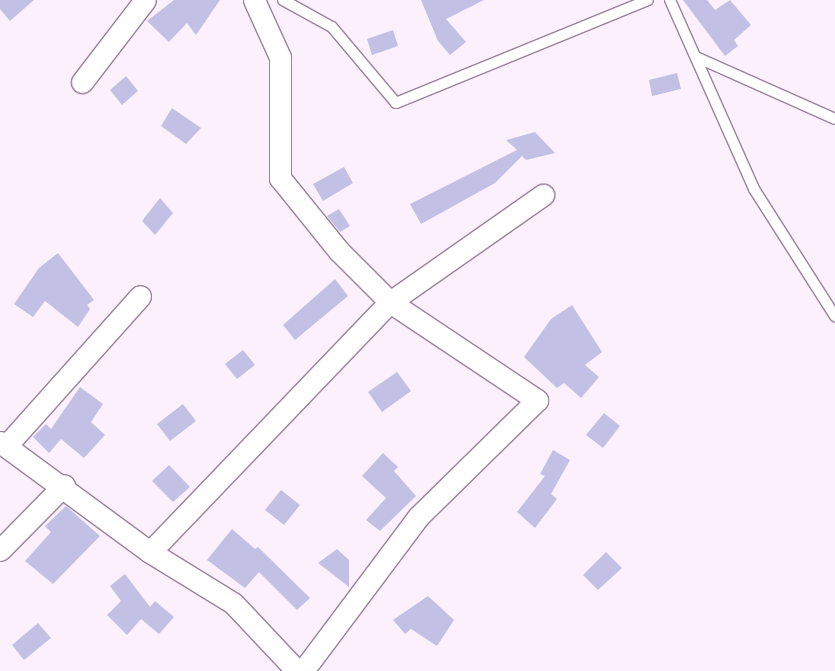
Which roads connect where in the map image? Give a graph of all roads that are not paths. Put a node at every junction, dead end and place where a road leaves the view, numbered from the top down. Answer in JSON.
{"nodes":[{"id":1,"x":145,"y":0,"type":"edge"},
{"id":2,"x":254,"y":0,"type":"edge"},
{"id":3,"x":283,"y":0,"type":"edge"},
{"id":4,"x":648,"y":0,"type":"edge"},
{"id":5,"x":670,"y":0,"type":"edge"},
{"id":6,"x":696,"y":57,"type":"junction"},
{"id":7,"x":82,"y":82,"type":"dead end"},
{"id":8,"x":835,"y":119,"type":"edge"},
{"id":9,"x":543,"y":195,"type":"dead end"},
{"id":10,"x":140,"y":296,"type":"dead end"},
{"id":11,"x":390,"y":302,"type":"junction"},
{"id":12,"x":835,"y":316,"type":"edge"},
{"id":13,"x":3,"y":444,"type":"edge"},
{"id":14,"x":64,"y":485,"type":"junction"},
{"id":15,"x":0,"y":550,"type":"edge"},
{"id":16,"x":150,"y":552,"type":"junction"},
{"id":17,"x":297,"y":671,"type":"edge"},
{"id":18,"x":303,"y":671,"type":"edge"}],
"edges":[{"from":1,"to":7,"type":"street"},
{"from":2,"to":11,"type":"street"},
{"from":3,"to":4,"type":"lane"},
{"from":5,"to":6,"type":"lane"},
{"from":6,"to":8,"type":"lane"},
{"from":6,"to":12,"type":"lane"},
{"from":9,"to":11,"type":"street"},
{"from":10,"to":13,"type":"street"},
{"from":11,"to":16,"type":"street"},
{"from":11,"to":18,"type":"street"},
{"from":13,"to":14,"type":"street"},
{"from":14,"to":15,"type":"street"},
{"from":14,"to":16,"type":"street"},
{"from":16,"to":17,"type":"street"}]}
